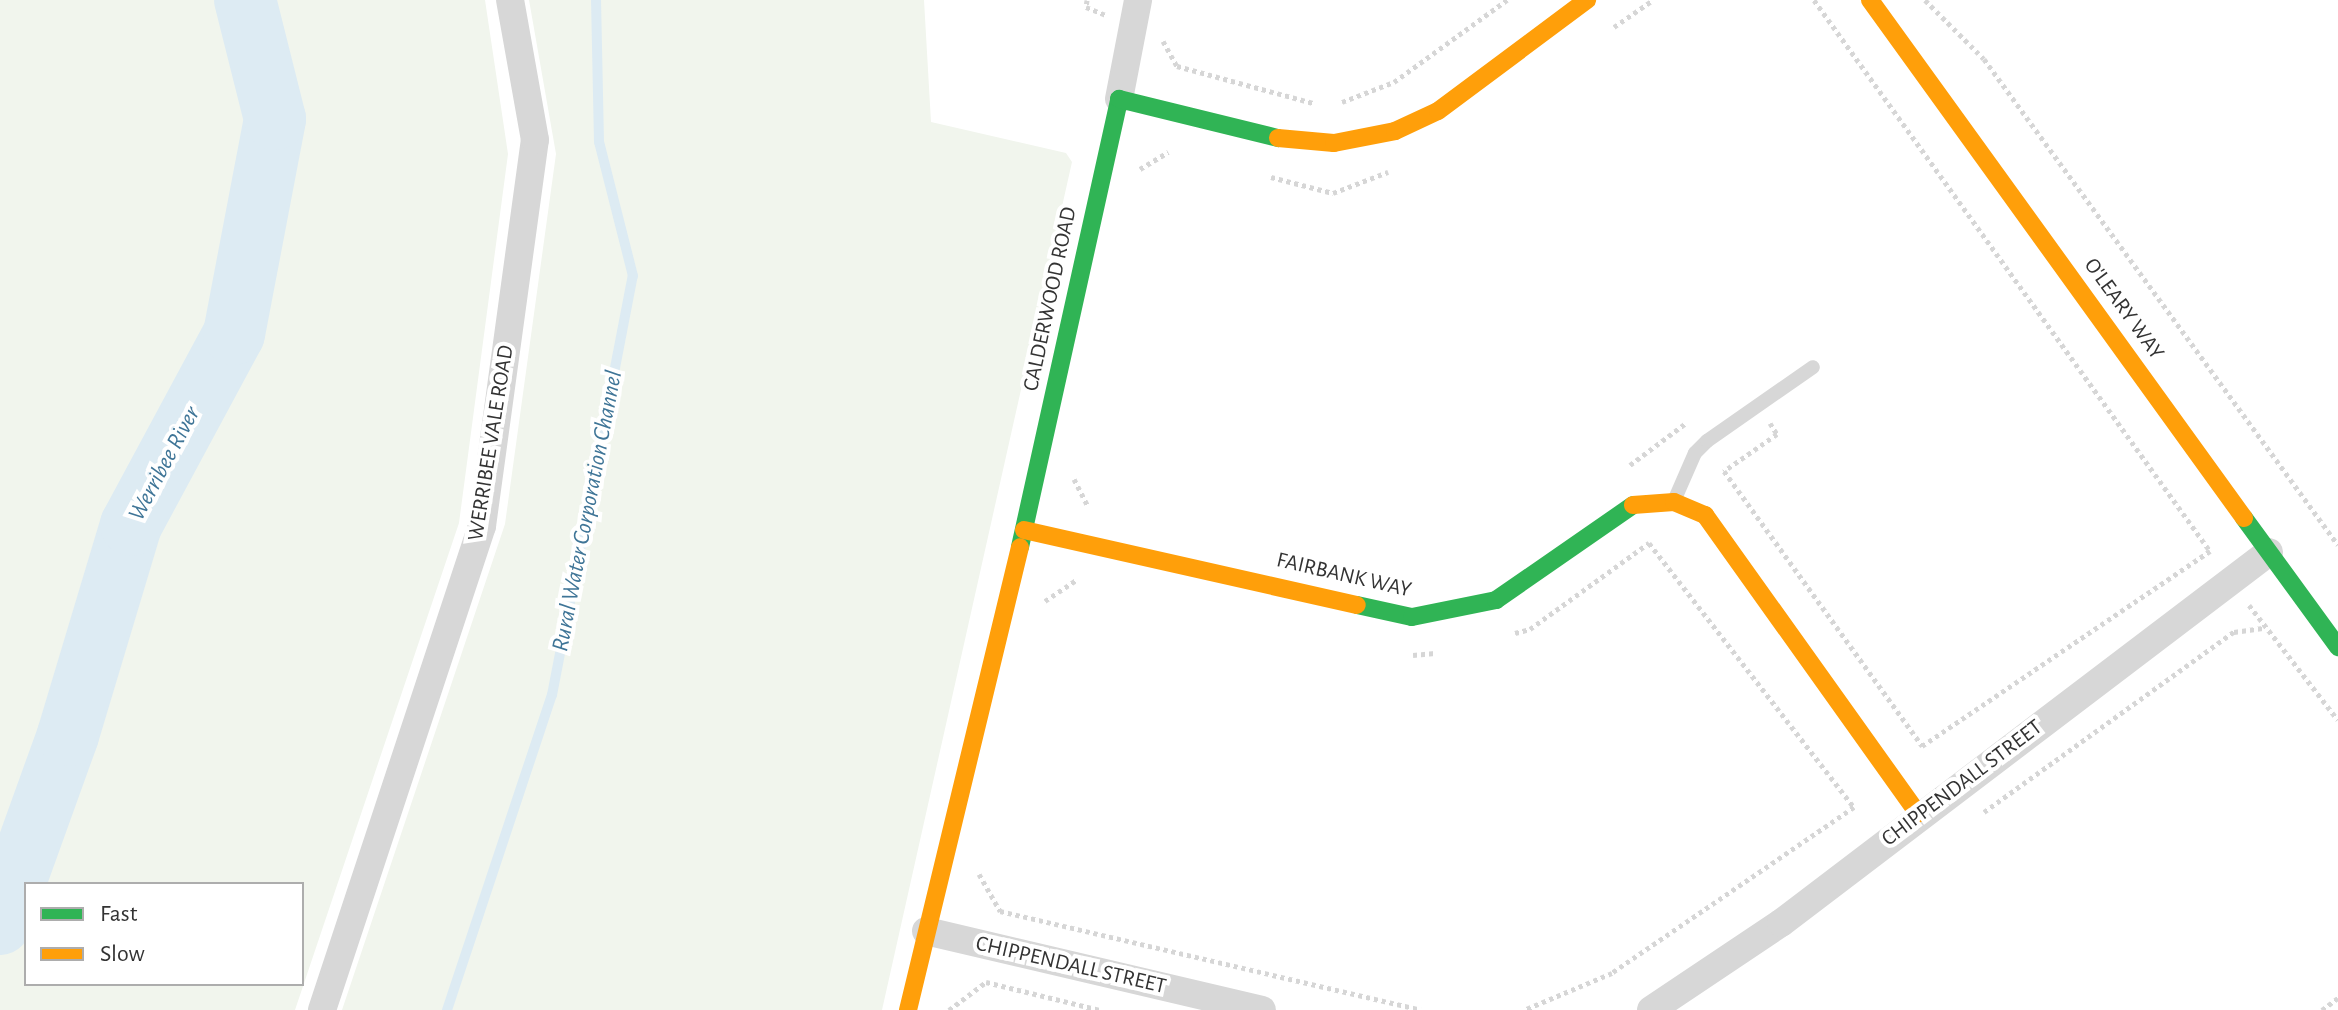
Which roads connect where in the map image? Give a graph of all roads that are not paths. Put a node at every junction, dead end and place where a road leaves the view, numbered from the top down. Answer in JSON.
{"nodes":[{"id":1,"x":510,"y":0,"type":"edge"},
{"id":2,"x":1587,"y":0,"type":"edge"},
{"id":3,"x":1870,"y":0,"type":"edge"},
{"id":4,"x":1135,"y":12,"type":"edge"},
{"id":5,"x":1119,"y":99,"type":"junction"},
{"id":6,"x":1813,"y":367,"type":"dead end"},
{"id":7,"x":1674,"y":502,"type":"junction"},
{"id":8,"x":1024,"y":530,"type":"junction"},
{"id":9,"x":2269,"y":552,"type":"junction"},
{"id":10,"x":2338,"y":647,"type":"edge"},
{"id":11,"x":1918,"y":814,"type":"junction"},
{"id":12,"x":926,"y":931,"type":"junction"},
{"id":13,"x":322,"y":1010,"type":"edge"},
{"id":14,"x":908,"y":1010,"type":"edge"},
{"id":15,"x":1262,"y":1010,"type":"edge"},
{"id":16,"x":1651,"y":1010,"type":"edge"}],
"edges":[{"from":1,"to":13,"type":"street","name":"WERRIBEE VALE ROAD"},
{"from":2,"to":5,"type":"street"},
{"from":3,"to":9,"type":"street","name":"O'LEARY WAY"},
{"from":4,"to":5,"type":"street"},
{"from":5,"to":8,"type":"street","name":"CALDERWOOD ROAD"},
{"from":6,"to":7,"type":"lane"},
{"from":7,"to":8,"type":"street","name":"FAIRBANK WAY"},
{"from":7,"to":11,"type":"street"},
{"from":8,"to":12,"type":"street","name":"CALDERWOOD ROAD"},
{"from":9,"to":10,"type":"street","name":"O'LEARY WAY"},
{"from":9,"to":11,"type":"street","name":"CHIPPENDALL STREET"},
{"from":11,"to":16,"type":"street","name":"CHIPPENDALL STREET"},
{"from":12,"to":14,"type":"street","name":"CALDERWOOD ROAD"},
{"from":12,"to":15,"type":"street","name":"CHIPPENDALL STREET"}]}
